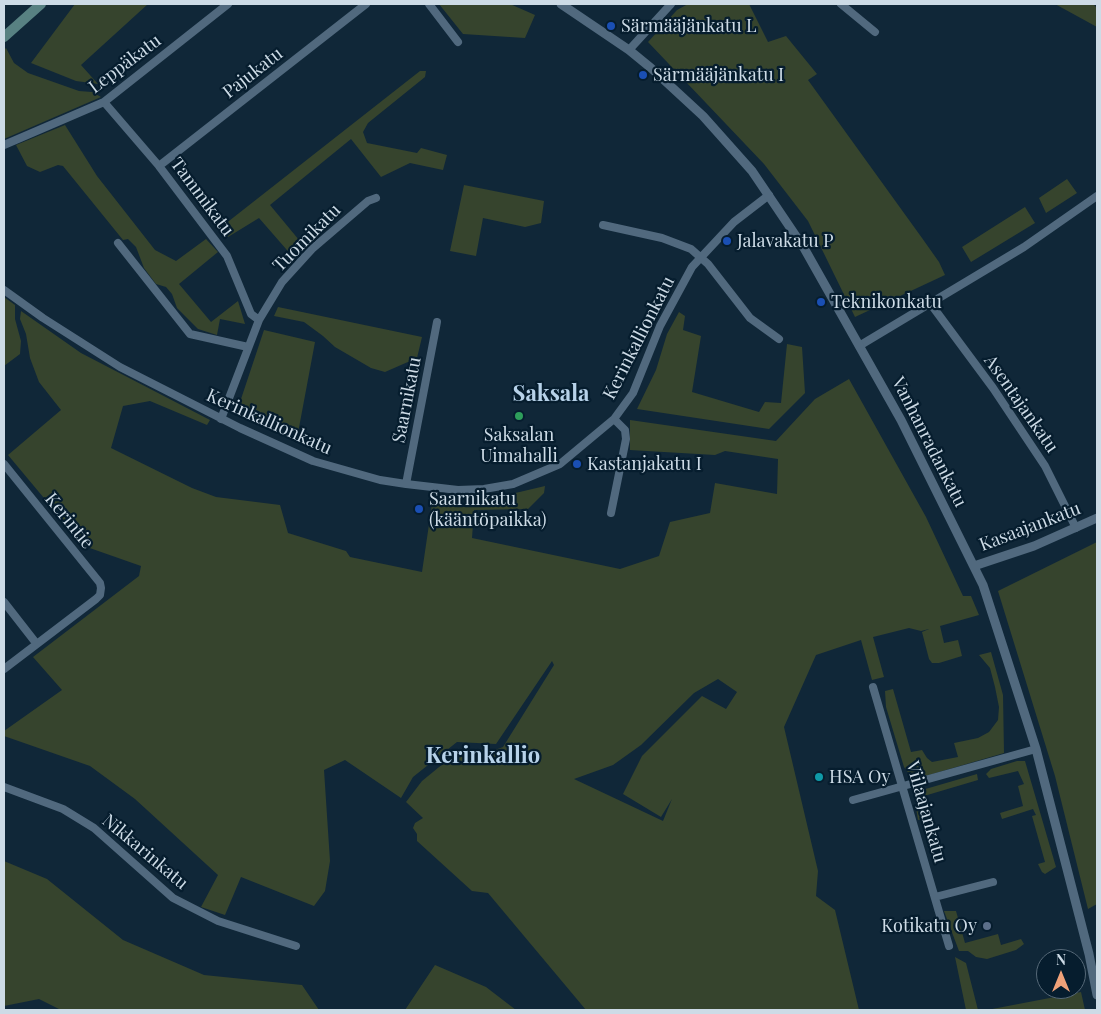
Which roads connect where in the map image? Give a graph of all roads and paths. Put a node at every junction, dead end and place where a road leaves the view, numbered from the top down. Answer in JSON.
{"nodes":[{"id":1,"x":42,"y":4,"type":"edge"},
{"id":2,"x":228,"y":4,"type":"edge"},
{"id":3,"x":366,"y":4,"type":"edge"},
{"id":4,"x":428,"y":4,"type":"edge"},
{"id":5,"x":561,"y":4,"type":"edge"},
{"id":6,"x":671,"y":4,"type":"edge"},
{"id":7,"x":841,"y":4,"type":"edge"},
{"id":8,"x":875,"y":32,"type":"dead end"},
{"id":9,"x":4,"y":37,"type":"edge"},
{"id":10,"x":458,"y":42,"type":"dead end"},
{"id":11,"x":629,"y":50,"type":"junction"},
{"id":12,"x":104,"y":102,"type":"junction"},
{"id":13,"x":4,"y":145,"type":"edge"},
{"id":14,"x":159,"y":166,"type":"junction"},
{"id":15,"x":769,"y":195,"type":"junction"},
{"id":16,"x":1097,"y":196,"type":"edge"},
{"id":17,"x":376,"y":198,"type":"dead end"},
{"id":18,"x":603,"y":225,"type":"dead end"},
{"id":19,"x":118,"y":243,"type":"dead end"},
{"id":20,"x":700,"y":257,"type":"junction"},
{"id":21,"x":4,"y":290,"type":"edge"},
{"id":22,"x":930,"y":303,"type":"junction"},
{"id":23,"x":259,"y":320,"type":"junction"},
{"id":24,"x":437,"y":322,"type":"dead end"},
{"id":25,"x":779,"y":339,"type":"dead end"},
{"id":26,"x":859,"y":346,"type":"junction"},
{"id":27,"x":248,"y":347,"type":"junction"},
{"id":28,"x":221,"y":419,"type":"junction"},
{"id":29,"x":614,"y":419,"type":"junction"},
{"id":30,"x":4,"y":464,"type":"edge"},
{"id":31,"x":406,"y":484,"type":"junction"},
{"id":32,"x":611,"y":512,"type":"dead end"},
{"id":33,"x":1097,"y":518,"type":"edge"},
{"id":34,"x":1076,"y":528,"type":"junction"},
{"id":35,"x":974,"y":566,"type":"junction"},
{"id":36,"x":4,"y":602,"type":"edge"},
{"id":37,"x":36,"y":643,"type":"junction"},
{"id":38,"x":4,"y":669,"type":"edge"},
{"id":39,"x":873,"y":687,"type":"dead end"},
{"id":40,"x":1036,"y":749,"type":"junction"},
{"id":41,"x":4,"y":787,"type":"edge"},
{"id":42,"x":904,"y":787,"type":"junction"},
{"id":43,"x":853,"y":800,"type":"dead end"},
{"id":44,"x":993,"y":882,"type":"dead end"},
{"id":45,"x":935,"y":897,"type":"junction"},
{"id":46,"x":296,"y":946,"type":"dead end"},
{"id":47,"x":949,"y":946,"type":"dead end"},
{"id":48,"x":1097,"y":995,"type":"edge"}],
"edges":[{"from":1,"to":9,"type":"main road"},
{"from":2,"to":12,"type":"street","name":"Leppäkatu"},
{"from":3,"to":14,"type":"street","name":"Pajukatu"},
{"from":4,"to":10,"type":"street"},
{"from":5,"to":11,"type":"street","name":"Vanhanradankatu"},
{"from":6,"to":11,"type":"street"},
{"from":7,"to":8,"type":"street"},
{"from":11,"to":15,"type":"street","name":"Vanhanradankatu"},
{"from":12,"to":13,"type":"street","name":"Leppäkatu"},
{"from":12,"to":14,"type":"street","name":"Tammikatu"},
{"from":14,"to":23,"type":"street","name":"Tammikatu"},
{"from":15,"to":20,"type":"street","name":"Kerinkallionkatu"},
{"from":15,"to":26,"type":"street","name":"Vanhanradankatu"},
{"from":16,"to":22,"type":"street"},
{"from":17,"to":23,"type":"street","name":"Tuomikatu"},
{"from":18,"to":20,"type":"street"},
{"from":19,"to":27,"type":"street"},
{"from":20,"to":25,"type":"street"},
{"from":20,"to":29,"type":"street","name":"Kerinkallionkatu"},
{"from":21,"to":28,"type":"street","name":"Kerinkallionkatu"},
{"from":22,"to":26,"type":"street"},
{"from":22,"to":34,"type":"street","name":"Asentajankatu"},
{"from":23,"to":27,"type":"street","name":"Tuomikatu"},
{"from":24,"to":31,"type":"street","name":"Saarnikatu"},
{"from":26,"to":35,"type":"street","name":"Vanhanradankatu"},
{"from":27,"to":28,"type":"street","name":"Tuomikatu"},
{"from":28,"to":31,"type":"street","name":"Kerinkallionkatu"},
{"from":29,"to":31,"type":"street","name":"Kerinkallionkatu"},
{"from":29,"to":32,"type":"street"},
{"from":30,"to":37,"type":"street","name":"Kerintie"},
{"from":33,"to":34,"type":"street","name":"Kasaajankatu"},
{"from":34,"to":35,"type":"street","name":"Kasaajankatu"},
{"from":35,"to":40,"type":"street","name":"Vanhanradankatu"},
{"from":36,"to":37,"type":"street"},
{"from":37,"to":38,"type":"street"},
{"from":39,"to":42,"type":"street","name":"Viilaajankatu"},
{"from":40,"to":42,"type":"street"},
{"from":40,"to":48,"type":"street","name":"Vanhanradankatu"},
{"from":41,"to":46,"type":"street","name":"Nikkarinkatu"},
{"from":42,"to":43,"type":"street"},
{"from":42,"to":45,"type":"street","name":"Viilaajankatu"},
{"from":44,"to":45,"type":"street"},
{"from":45,"to":47,"type":"street","name":"Viilaajankatu"}]}
